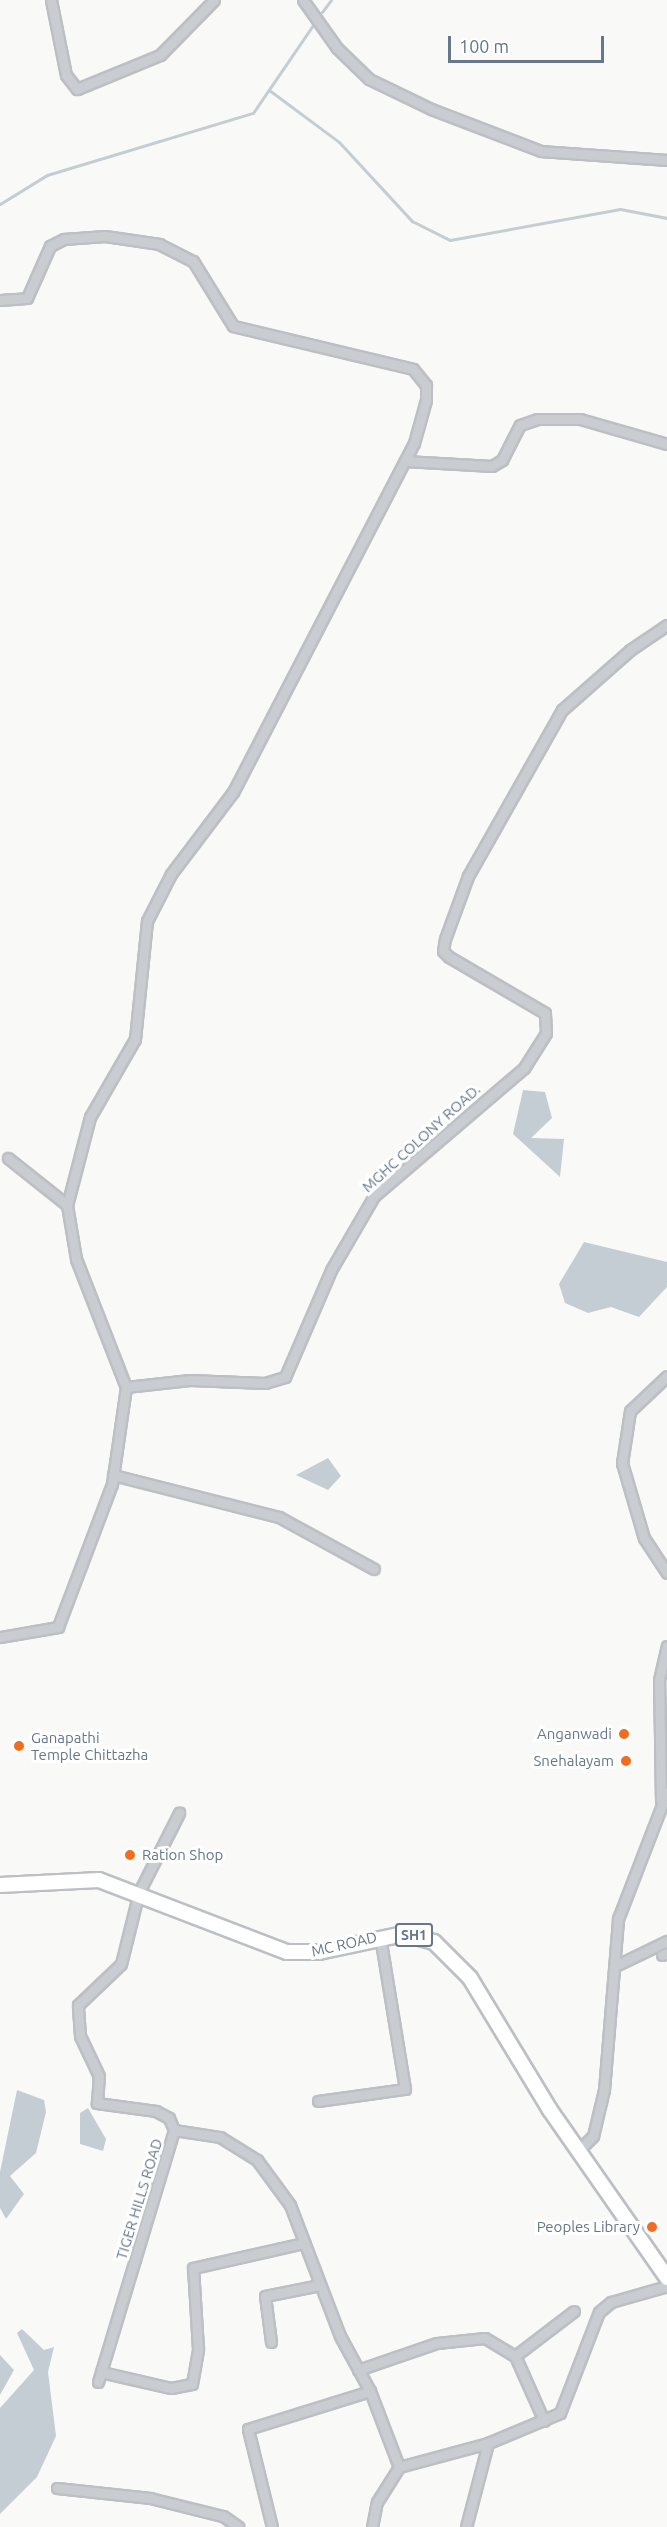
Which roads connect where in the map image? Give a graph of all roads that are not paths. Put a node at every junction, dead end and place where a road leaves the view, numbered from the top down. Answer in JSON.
{"nodes":[{"id":1,"x":51,"y":0,"type":"edge"},
{"id":2,"x":214,"y":0,"type":"edge"},
{"id":3,"x":303,"y":0,"type":"edge"},
{"id":4,"x":667,"y":160,"type":"edge"},
{"id":5,"x":0,"y":300,"type":"edge"},
{"id":6,"x":667,"y":444,"type":"edge"},
{"id":7,"x":405,"y":461,"type":"junction"},
{"id":8,"x":667,"y":625,"type":"edge"},
{"id":9,"x":8,"y":1158,"type":"dead end"},
{"id":10,"x":67,"y":1205,"type":"junction"},
{"id":11,"x":667,"y":1376,"type":"edge"},
{"id":12,"x":126,"y":1387,"type":"junction"},
{"id":13,"x":113,"y":1475,"type":"junction"},
{"id":14,"x":374,"y":1569,"type":"dead end"},
{"id":15,"x":667,"y":1573,"type":"edge"},
{"id":16,"x":0,"y":1637,"type":"edge"},
{"id":17,"x":667,"y":1646,"type":"edge"},
{"id":18,"x":667,"y":1792,"type":"edge"},
{"id":19,"x":661,"y":1806,"type":"junction"},
{"id":20,"x":179,"y":1813,"type":"dead end"},
{"id":21,"x":0,"y":1885,"type":"edge"},
{"id":22,"x":139,"y":1892,"type":"junction"},
{"id":23,"x":380,"y":1935,"type":"junction"},
{"id":24,"x":667,"y":1941,"type":"edge"},
{"id":25,"x":615,"y":1965,"type":"junction"},
{"id":26,"x":318,"y":2101,"type":"dead end"},
{"id":27,"x":174,"y":2130,"type":"junction"},
{"id":28,"x":577,"y":2152,"type":"junction"},
{"id":29,"x":304,"y":2243,"type":"junction"},
{"id":30,"x":667,"y":2278,"type":"edge"},
{"id":31,"x":320,"y":2285,"type":"junction"},
{"id":32,"x":667,"y":2286,"type":"edge"},
{"id":33,"x":574,"y":2311,"type":"dead end"},
{"id":34,"x":271,"y":2342,"type":"dead end"},
{"id":35,"x":515,"y":2356,"type":"junction"},
{"id":36,"x":358,"y":2370,"type":"junction"},
{"id":37,"x":101,"y":2372,"type":"junction"},
{"id":38,"x":98,"y":2382,"type":"dead end"},
{"id":39,"x":370,"y":2391,"type":"junction"},
{"id":40,"x":544,"y":2421,"type":"junction"},
{"id":41,"x":488,"y":2443,"type":"junction"},
{"id":42,"x":399,"y":2467,"type":"junction"},
{"id":43,"x":57,"y":2488,"type":"dead end"},
{"id":44,"x":239,"y":2527,"type":"edge"},
{"id":45,"x":272,"y":2527,"type":"edge"},
{"id":46,"x":372,"y":2527,"type":"edge"},
{"id":47,"x":466,"y":2527,"type":"edge"}],
"edges":[{"from":1,"to":2,"type":"street"},
{"from":3,"to":4,"type":"street"},
{"from":5,"to":7,"type":"street"},
{"from":6,"to":7,"type":"street"},
{"from":7,"to":10,"type":"street"},
{"from":8,"to":12,"type":"street","name":"MGHC COLONY ROAD."},
{"from":9,"to":10,"type":"street"},
{"from":10,"to":12,"type":"street"},
{"from":11,"to":15,"type":"street"},
{"from":12,"to":13,"type":"street"},
{"from":13,"to":14,"type":"street"},
{"from":13,"to":16,"type":"street"},
{"from":17,"to":19,"type":"street"},
{"from":18,"to":19,"type":"street"},
{"from":19,"to":25,"type":"street"},
{"from":20,"to":22,"type":"street"},
{"from":21,"to":22,"type":"main road","name":"MC ROAD","number":"SH1"},
{"from":22,"to":23,"type":"main road","name":"MC ROAD","number":"SH1"},
{"from":22,"to":27,"type":"street","name":"TIGER HILLS ROAD"},
{"from":23,"to":26,"type":"street"},
{"from":23,"to":28,"type":"main road","name":"MC ROAD","number":"SH1"},
{"from":24,"to":25,"type":"street"},
{"from":25,"to":28,"type":"street"},
{"from":27,"to":29,"type":"street"},
{"from":27,"to":37,"type":"street","name":"TIGER HILLS ROAD"},
{"from":28,"to":30,"type":"main road","name":"MC ROAD","number":"SH1"},
{"from":29,"to":31,"type":"street"},
{"from":29,"to":37,"type":"street"},
{"from":31,"to":34,"type":"street"},
{"from":31,"to":36,"type":"street"},
{"from":32,"to":40,"type":"street"},
{"from":33,"to":35,"type":"street"},
{"from":35,"to":36,"type":"street"},
{"from":35,"to":40,"type":"street"},
{"from":36,"to":39,"type":"street"},
{"from":37,"to":38,"type":"street","name":"TIGER HILLS ROAD"},
{"from":39,"to":42,"type":"street"},
{"from":39,"to":45,"type":"street"},
{"from":40,"to":41,"type":"street"},
{"from":41,"to":42,"type":"street"},
{"from":41,"to":47,"type":"street"},
{"from":42,"to":46,"type":"street"},
{"from":43,"to":44,"type":"street"}]}
